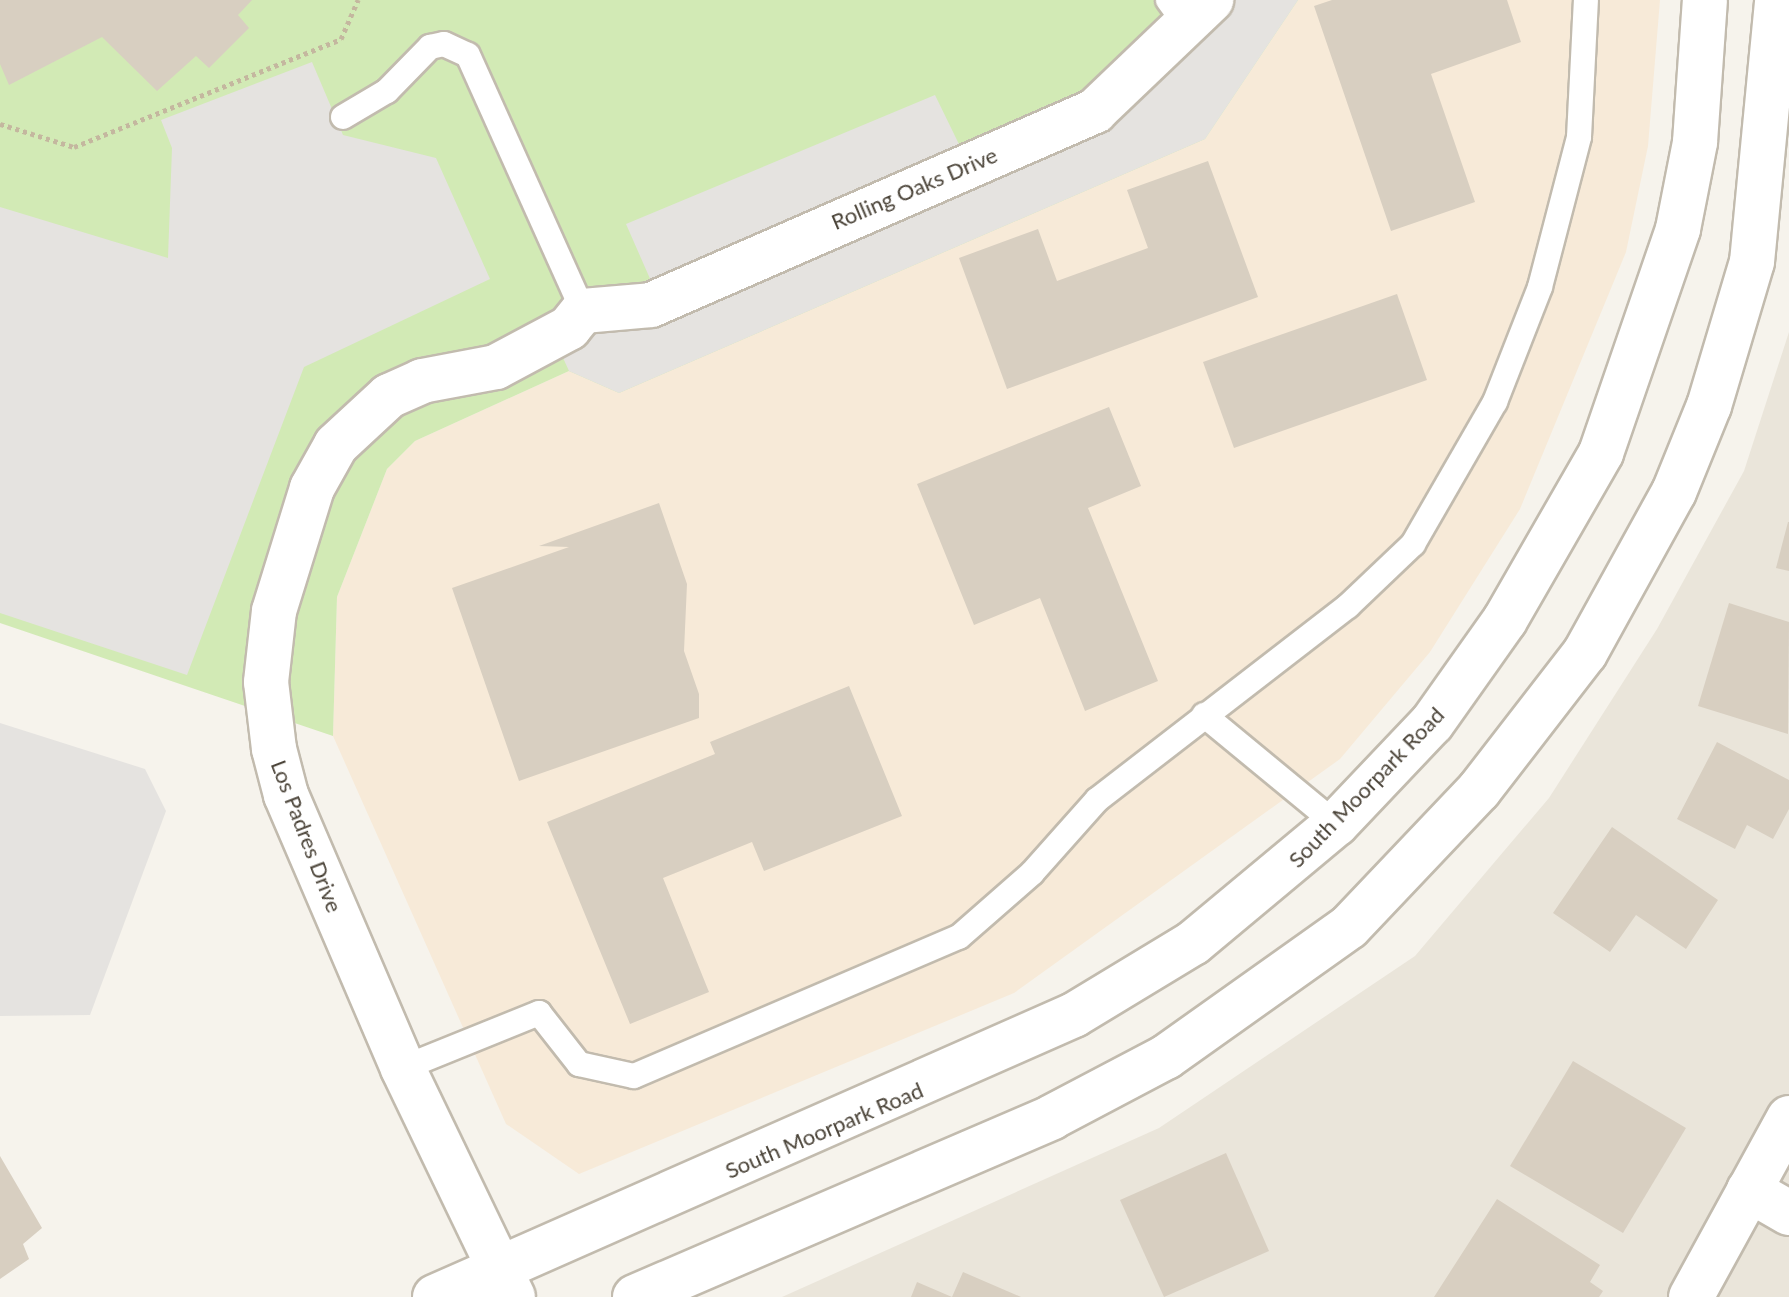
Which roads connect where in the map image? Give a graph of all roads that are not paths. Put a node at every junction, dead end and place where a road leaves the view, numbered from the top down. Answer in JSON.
{"nodes":[{"id":1,"x":1586,"y":0,"type":"edge"},
{"id":2,"x":1705,"y":0,"type":"edge"},
{"id":3,"x":1777,"y":0,"type":"edge"},
{"id":4,"x":1188,"y":8,"type":"edge"},
{"id":5,"x":343,"y":117,"type":"dead end"},
{"id":6,"x":583,"y":311,"type":"junction"},
{"id":7,"x":1204,"y":715,"type":"junction"},
{"id":8,"x":1336,"y":824,"type":"junction"},
{"id":9,"x":403,"y":1068,"type":"junction"},
{"id":10,"x":1789,"y":1118,"type":"edge"},
{"id":11,"x":1749,"y":1190,"type":"junction"},
{"id":12,"x":1789,"y":1213,"type":"edge"},
{"id":13,"x":505,"y":1284,"type":"edge"},
{"id":14,"x":435,"y":1297,"type":"edge"},
{"id":15,"x":635,"y":1297,"type":"edge"},
{"id":16,"x":1691,"y":1297,"type":"edge"}],
"edges":[{"from":1,"to":7,"type":"lane"},
{"from":2,"to":8,"type":"street","name":"South Moorpark Road"},
{"from":3,"to":15,"type":"street"},
{"from":4,"to":6,"type":"street","name":"Rolling Oaks Drive"},
{"from":5,"to":6,"type":"lane"},
{"from":6,"to":9,"type":"street","name":"Los Padres Drive"},
{"from":7,"to":8,"type":"lane"},
{"from":7,"to":9,"type":"lane"},
{"from":8,"to":13,"type":"street","name":"South Moorpark Road"},
{"from":9,"to":13,"type":"street","name":"Los Padres Drive"},
{"from":10,"to":11,"type":"street"},
{"from":11,"to":12,"type":"street"},
{"from":11,"to":16,"type":"street"},
{"from":13,"to":14,"type":"street","name":"South Moorpark Road"}]}
